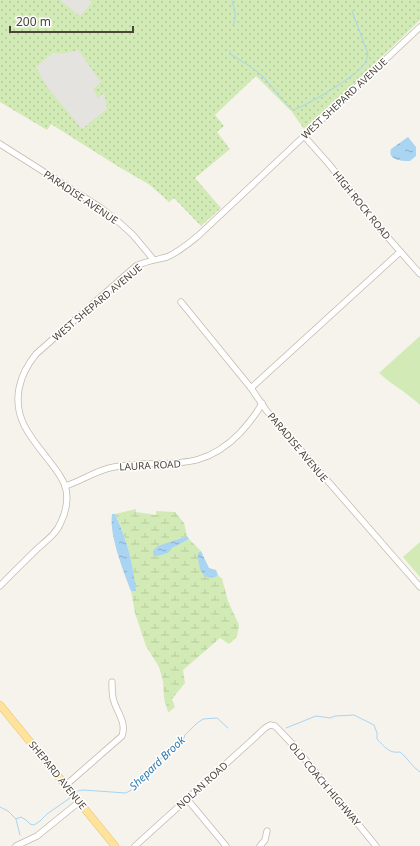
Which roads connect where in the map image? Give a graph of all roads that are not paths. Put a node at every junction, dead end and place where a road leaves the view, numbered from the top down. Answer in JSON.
{"nodes":[{"id":1,"x":420,"y":27,"type":"edge"},
{"id":2,"x":304,"y":136,"type":"junction"},
{"id":3,"x":0,"y":144,"type":"edge"},
{"id":4,"x":400,"y":252,"type":"junction"},
{"id":5,"x":153,"y":259,"type":"junction"},
{"id":6,"x":420,"y":274,"type":"edge"},
{"id":7,"x":181,"y":302,"type":"dead end"},
{"id":8,"x":251,"y":388,"type":"junction"},
{"id":9,"x":262,"y":403,"type":"junction"},
{"id":10,"x":65,"y":486,"type":"junction"},
{"id":11,"x":0,"y":586,"type":"edge"},
{"id":12,"x":420,"y":587,"type":"edge"},
{"id":13,"x":112,"y":682,"type":"dead end"},
{"id":14,"x":0,"y":705,"type":"edge"},
{"id":15,"x":270,"y":725,"type":"joint"},
{"id":16,"x":66,"y":785,"type":"junction"},
{"id":17,"x":187,"y":799,"type":"junction"},
{"id":18,"x":79,"y":802,"type":"junction"},
{"id":19,"x":267,"y":831,"type":"dead end"},
{"id":20,"x":16,"y":846,"type":"edge"},
{"id":21,"x":115,"y":846,"type":"edge"},
{"id":22,"x":135,"y":846,"type":"edge"},
{"id":23,"x":226,"y":846,"type":"edge"},
{"id":24,"x":260,"y":846,"type":"edge"},
{"id":25,"x":376,"y":846,"type":"edge"}],
"edges":[{"from":1,"to":2,"type":"street","name":"WEST SHEPARD AVENUE"},
{"from":2,"to":4,"type":"street","name":"HIGH ROCK ROAD"},
{"from":2,"to":5,"type":"street","name":"WEST SHEPARD AVENUE"},
{"from":3,"to":5,"type":"street","name":"PARADISE AVENUE"},
{"from":4,"to":6,"type":"street","name":"HIGH ROCK ROAD"},
{"from":4,"to":8,"type":"street"},
{"from":5,"to":10,"type":"street","name":"WEST SHEPARD AVENUE"},
{"from":7,"to":8,"type":"street","name":"PARADISE AVENUE"},
{"from":8,"to":9,"type":"street","name":"PARADISE AVENUE"},
{"from":9,"to":10,"type":"street","name":"LAURA ROAD"},
{"from":9,"to":12,"type":"street","name":"PARADISE AVENUE"},
{"from":10,"to":11,"type":"street","name":"WEST SHEPARD AVENUE"},
{"from":13,"to":16,"type":"street"},
{"from":14,"to":16,"type":"main road","name":"SHEPARD AVENUE"},
{"from":15,"to":17,"type":"street","name":"NOLAN ROAD"},
{"from":15,"to":25,"type":"street","name":"OLD COACH HIGHWAY"},
{"from":16,"to":18,"type":"main road","name":"SHEPARD AVENUE"},
{"from":17,"to":22,"type":"street","name":"NOLAN ROAD"},
{"from":17,"to":23,"type":"street"},
{"from":18,"to":20,"type":"street"},
{"from":18,"to":21,"type":"main road","name":"SHEPARD AVENUE"},
{"from":19,"to":24,"type":"street"}]}
